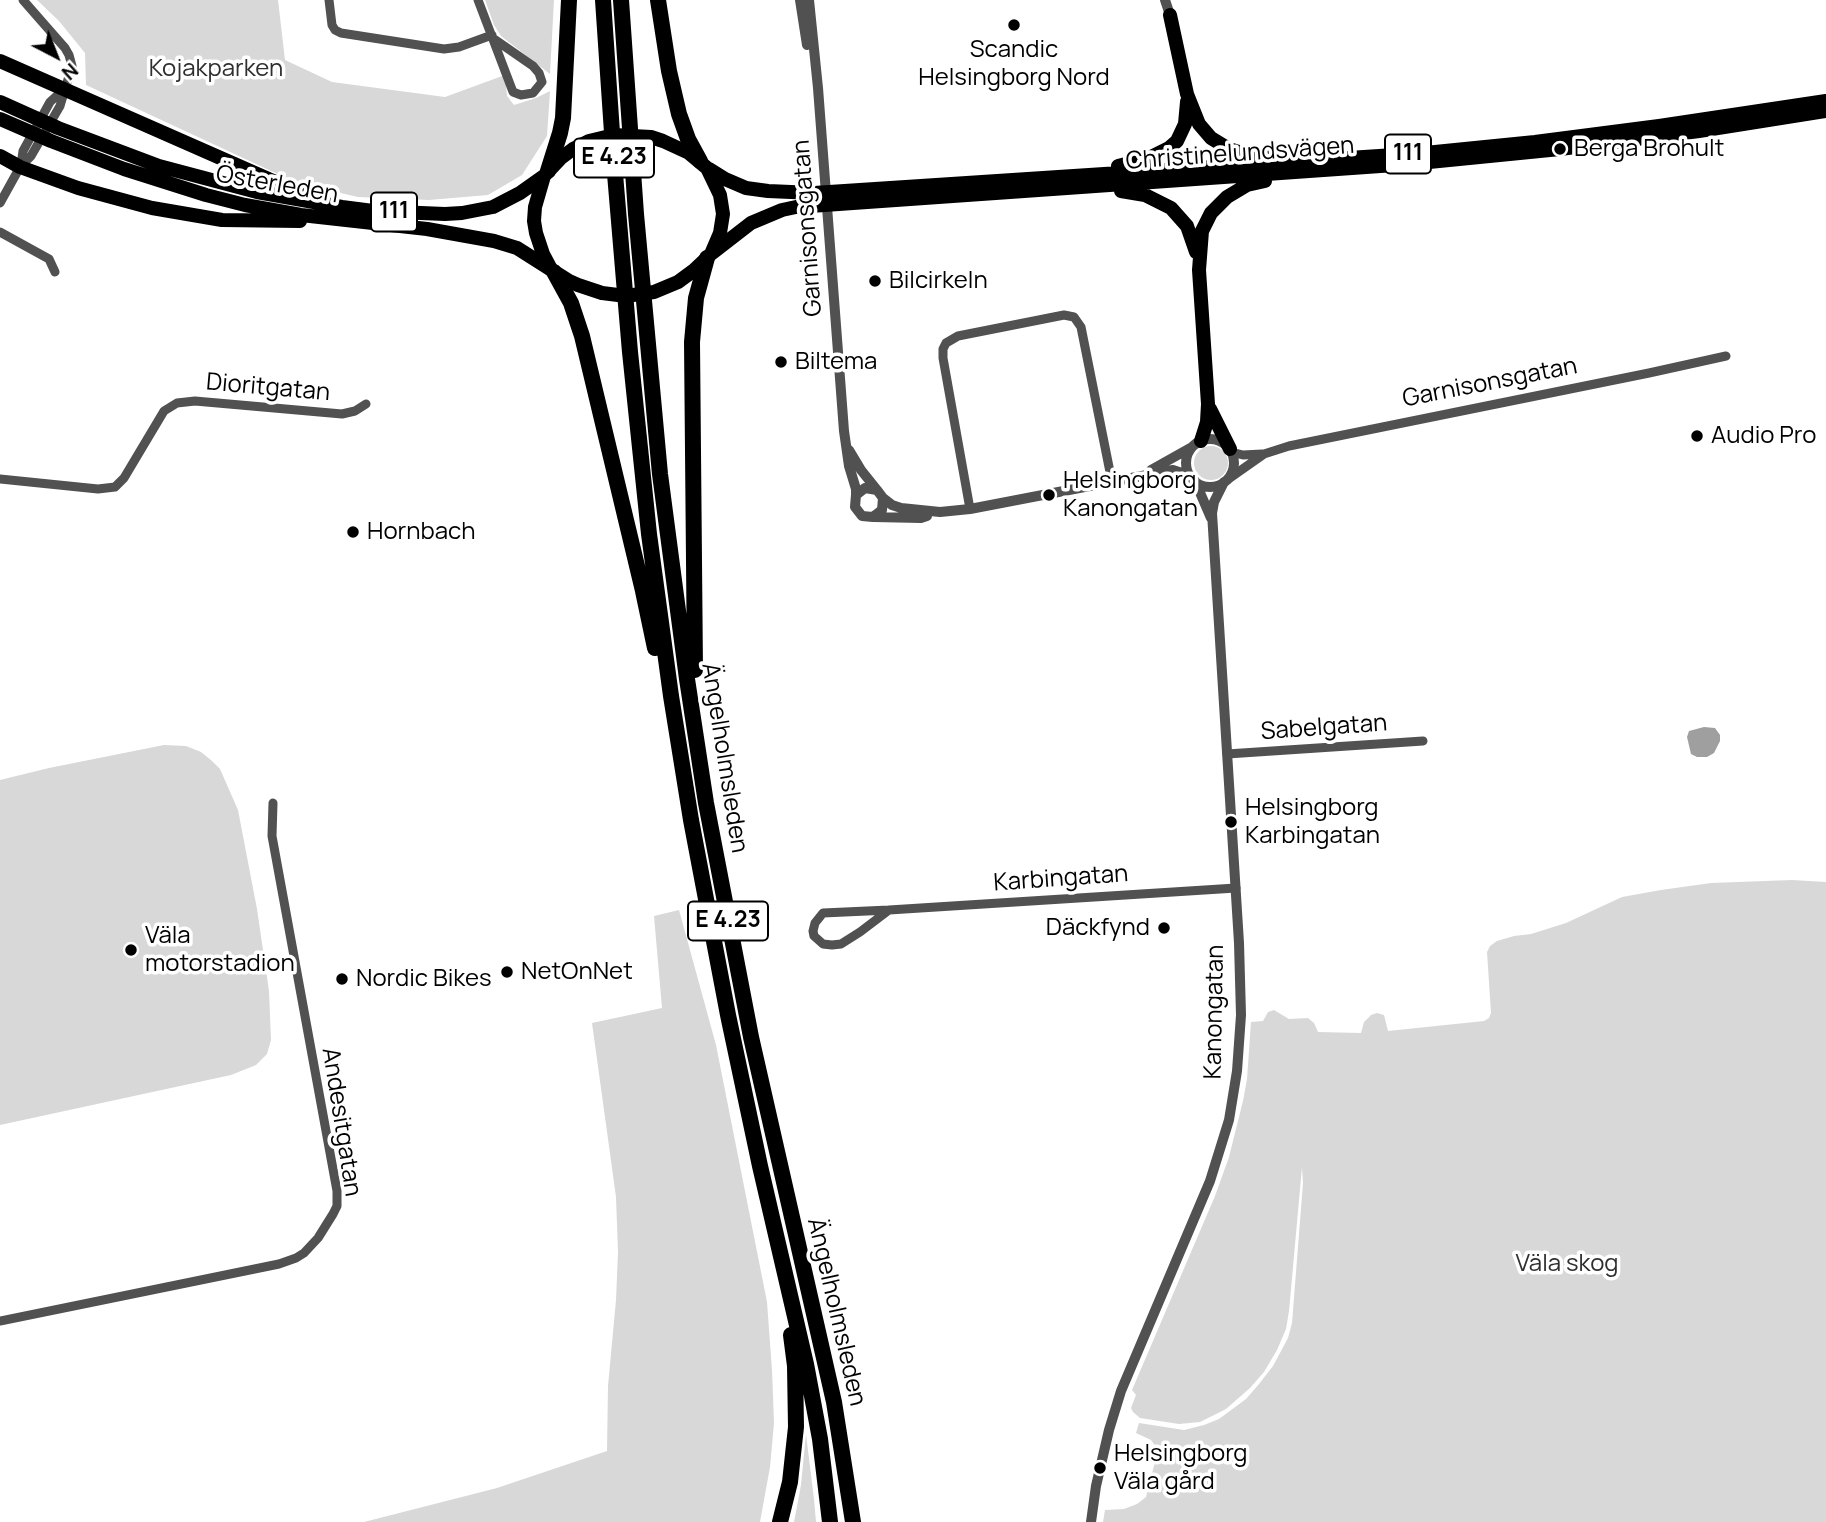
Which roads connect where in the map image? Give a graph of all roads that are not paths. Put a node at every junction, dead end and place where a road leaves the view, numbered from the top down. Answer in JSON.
{"nodes":[{"id":1,"x":23,"y":0,"type":"edge"},
{"id":2,"x":329,"y":0,"type":"edge"},
{"id":3,"x":478,"y":0,"type":"edge"},
{"id":4,"x":569,"y":0,"type":"edge"},
{"id":5,"x":603,"y":0,"type":"edge"},
{"id":6,"x":621,"y":0,"type":"edge"},
{"id":7,"x":658,"y":0,"type":"edge"},
{"id":8,"x":800,"y":0,"type":"edge"},
{"id":9,"x":809,"y":0,"type":"edge"},
{"id":10,"x":1165,"y":0,"type":"edge"},
{"id":11,"x":1170,"y":15,"type":"joint"},
{"id":12,"x":493,"y":37,"type":"junction"},
{"id":13,"x":0,"y":61,"type":"edge"},
{"id":14,"x":818,"y":88,"type":"junction"},
{"id":15,"x":64,"y":89,"type":"junction"},
{"id":16,"x":1187,"y":94,"type":"junction"},
{"id":17,"x":1826,"y":101,"type":"edge"},
{"id":18,"x":0,"y":102,"type":"edge"},
{"id":19,"x":1826,"y":111,"type":"edge"},
{"id":20,"x":0,"y":119,"type":"edge"},
{"id":21,"x":30,"y":124,"type":"junction"},
{"id":22,"x":54,"y":135,"type":"junction"},
{"id":23,"x":0,"y":156,"type":"edge"},
{"id":24,"x":1329,"y":160,"type":"junction"},
{"id":25,"x":704,"y":165,"type":"junction"},
{"id":26,"x":20,"y":167,"type":"junction"},
{"id":27,"x":1367,"y":167,"type":"junction"},
{"id":28,"x":546,"y":173,"type":"junction"},
{"id":29,"x":1019,"y":180,"type":"junction"},
{"id":30,"x":1056,"y":190,"type":"junction"},
{"id":31,"x":836,"y":198,"type":"junction"},
{"id":32,"x":814,"y":199,"type":"junction"},
{"id":33,"x":0,"y":203,"type":"edge"},
{"id":34,"x":341,"y":206,"type":"junction"},
{"id":35,"x":349,"y":221,"type":"junction"},
{"id":36,"x":0,"y":232,"type":"edge"},
{"id":37,"x":709,"y":256,"type":"junction"},
{"id":38,"x":553,"y":270,"type":"junction"},
{"id":39,"x":1199,"y":270,"type":"junction"},
{"id":40,"x":55,"y":272,"type":"dead end"},
{"id":41,"x":1726,"y":356,"type":"dead end"},
{"id":42,"x":366,"y":404,"type":"dead end"},
{"id":43,"x":1208,"y":404,"type":"junction"},
{"id":44,"x":1198,"y":443,"type":"junction"},
{"id":45,"x":848,"y":448,"type":"junction"},
{"id":46,"x":1231,"y":451,"type":"junction"},
{"id":47,"x":1264,"y":454,"type":"junction"},
{"id":48,"x":1136,"y":477,"type":"junction"},
{"id":49,"x":1192,"y":478,"type":"junction"},
{"id":50,"x":0,"y":480,"type":"edge"},
{"id":51,"x":1226,"y":481,"type":"junction"},
{"id":52,"x":1112,"y":482,"type":"junction"},
{"id":53,"x":880,"y":494,"type":"junction"},
{"id":54,"x":856,"y":495,"type":"junction"},
{"id":55,"x":970,"y":509,"type":"junction"},
{"id":56,"x":940,"y":512,"type":"junction"},
{"id":57,"x":873,"y":517,"type":"junction"},
{"id":58,"x":1213,"y":520,"type":"junction"},
{"id":59,"x":696,"y":735,"type":"junction"},
{"id":60,"x":1423,"y":741,"type":"dead end"},
{"id":61,"x":1227,"y":754,"type":"junction"},
{"id":62,"x":685,"y":776,"type":"junction"},
{"id":63,"x":273,"y":803,"type":"dead end"},
{"id":64,"x":1236,"y":888,"type":"junction"},
{"id":65,"x":889,"y":909,"type":"junction"},
{"id":66,"x":788,"y":1280,"type":"junction"},
{"id":67,"x":0,"y":1321,"type":"edge"},
{"id":68,"x":851,"y":1519,"type":"edge"},
{"id":69,"x":780,"y":1522,"type":"edge"},
{"id":70,"x":830,"y":1522,"type":"edge"},
{"id":71,"x":1091,"y":1522,"type":"edge"}],
"edges":[{"from":1,"to":15,"type":"street"},
{"from":2,"to":12,"type":"street"},
{"from":3,"to":12,"type":"street"},
{"from":4,"to":28,"type":"highway"},
{"from":5,"to":62,"type":"highway","name":"Ängelholmsleden","number":"E 4.23"},
{"from":6,"to":59,"type":"highway","name":"Ängelholmsleden","number":"E 4.23"},
{"from":7,"to":25,"type":"highway"},
{"from":8,"to":14,"type":"street","name":"Garnisonsgatan"},
{"from":9,"to":14,"type":"street","name":"Garnisonsgatan"},
{"from":10,"to":11,"type":"street"},
{"from":11,"to":16,"type":"main road"},
{"from":12,"to":12,"type":"street"},
{"from":13,"to":15,"type":"main road"},
{"from":14,"to":45,"type":"street","name":"Garnisonsgatan"},
{"from":15,"to":26,"type":"street"},
{"from":15,"to":34,"type":"main road"},
{"from":16,"to":24,"type":"main road"},
{"from":16,"to":29,"type":"main road"},
{"from":17,"to":24,"type":"main road","name":"Christinelundsvägen","number":"111"},
{"from":18,"to":21,"type":"main road","name":"Österleden","number":"111"},
{"from":19,"to":27,"type":"main road","name":"Christinelundsvägen","number":"111"},
{"from":20,"to":21,"type":"main road","name":"Österleden","number":"111"},
{"from":21,"to":22,"type":"main road","name":"Österleden","number":"111"},
{"from":22,"to":34,"type":"main road","name":"Österleden","number":"111"},
{"from":22,"to":35,"type":"main road","name":"Österleden","number":"111"},
{"from":23,"to":26,"type":"main road"},
{"from":24,"to":29,"type":"main road","name":"Christinelundsvägen","number":"111"},
{"from":25,"to":28,"type":"main road","number":"111"},
{"from":25,"to":32,"type":"main road","name":"Christinelundsvägen","number":"111"},
{"from":25,"to":37,"type":"main road"},
{"from":26,"to":33,"type":"street"},
{"from":26,"to":35,"type":"main road"},
{"from":27,"to":30,"type":"main road","name":"Christinelundsvägen","number":"111"},
{"from":27,"to":39,"type":"main road"},
{"from":28,"to":34,"type":"main road","name":"Österleden","number":"111"},
{"from":28,"to":38,"type":"main road"},
{"from":29,"to":31,"type":"main road","name":"Christinelundsvägen","number":"111"},
{"from":30,"to":31,"type":"main road","name":"Christinelundsvägen","number":"111"},
{"from":30,"to":39,"type":"main road"},
{"from":31,"to":32,"type":"main road","name":"Christinelundsvägen","number":"111"},
{"from":32,"to":37,"type":"main road","name":"Christinelundsvägen","number":"111"},
{"from":35,"to":38,"type":"main road","name":"Österleden","number":"111"},
{"from":36,"to":40,"type":"street"},
{"from":37,"to":38,"type":"main road","number":"111"},
{"from":37,"to":59,"type":"highway"},
{"from":38,"to":62,"type":"highway"},
{"from":39,"to":43,"type":"main road"},
{"from":41,"to":47,"type":"street","name":"Garnisonsgatan"},
{"from":42,"to":50,"type":"street","name":"Dioritgatan"},
{"from":43,"to":44,"type":"main road"},
{"from":43,"to":46,"type":"main road"},
{"from":44,"to":46,"type":"street"},
{"from":44,"to":48,"type":"street"},
{"from":44,"to":49,"type":"street"},
{"from":45,"to":53,"type":"street","name":"Garnisonsgatan"},
{"from":45,"to":54,"type":"street","name":"Garnisonsgatan"},
{"from":46,"to":47,"type":"street","name":"Garnisonsgatan"},
{"from":46,"to":51,"type":"street"},
{"from":47,"to":51,"type":"street","name":"Garnisonsgatan"},
{"from":48,"to":49,"type":"street"},
{"from":48,"to":52,"type":"street"},
{"from":49,"to":51,"type":"street"},
{"from":49,"to":58,"type":"street","name":"Kanongatan"},
{"from":51,"to":58,"type":"street","name":"Kanongatan"},
{"from":52,"to":55,"type":"street"},
{"from":52,"to":55,"type":"street"},
{"from":53,"to":54,"type":"street"},
{"from":53,"to":56,"type":"street"},
{"from":53,"to":57,"type":"street"},
{"from":54,"to":57,"type":"street","name":"Garnisonsgatan"},
{"from":55,"to":56,"type":"street"},
{"from":56,"to":57,"type":"street"},
{"from":58,"to":61,"type":"street","name":"Kanongatan"},
{"from":59,"to":68,"type":"highway","name":"Ängelholmsleden","number":"E 4.23"},
{"from":60,"to":61,"type":"street","name":"Sabelgatan"},
{"from":61,"to":64,"type":"street","name":"Kanongatan"},
{"from":62,"to":66,"type":"highway","name":"Ängelholmsleden","number":"E 4.23"},
{"from":63,"to":67,"type":"street","name":"Andesitgatan"},
{"from":64,"to":65,"type":"street","name":"Karbingatan"},
{"from":64,"to":71,"type":"street","name":"Kanongatan"},
{"from":65,"to":65,"type":"street","name":"Karbingatan"},
{"from":66,"to":69,"type":"highway"},
{"from":66,"to":70,"type":"highway","number":"E 4.23"}]}
